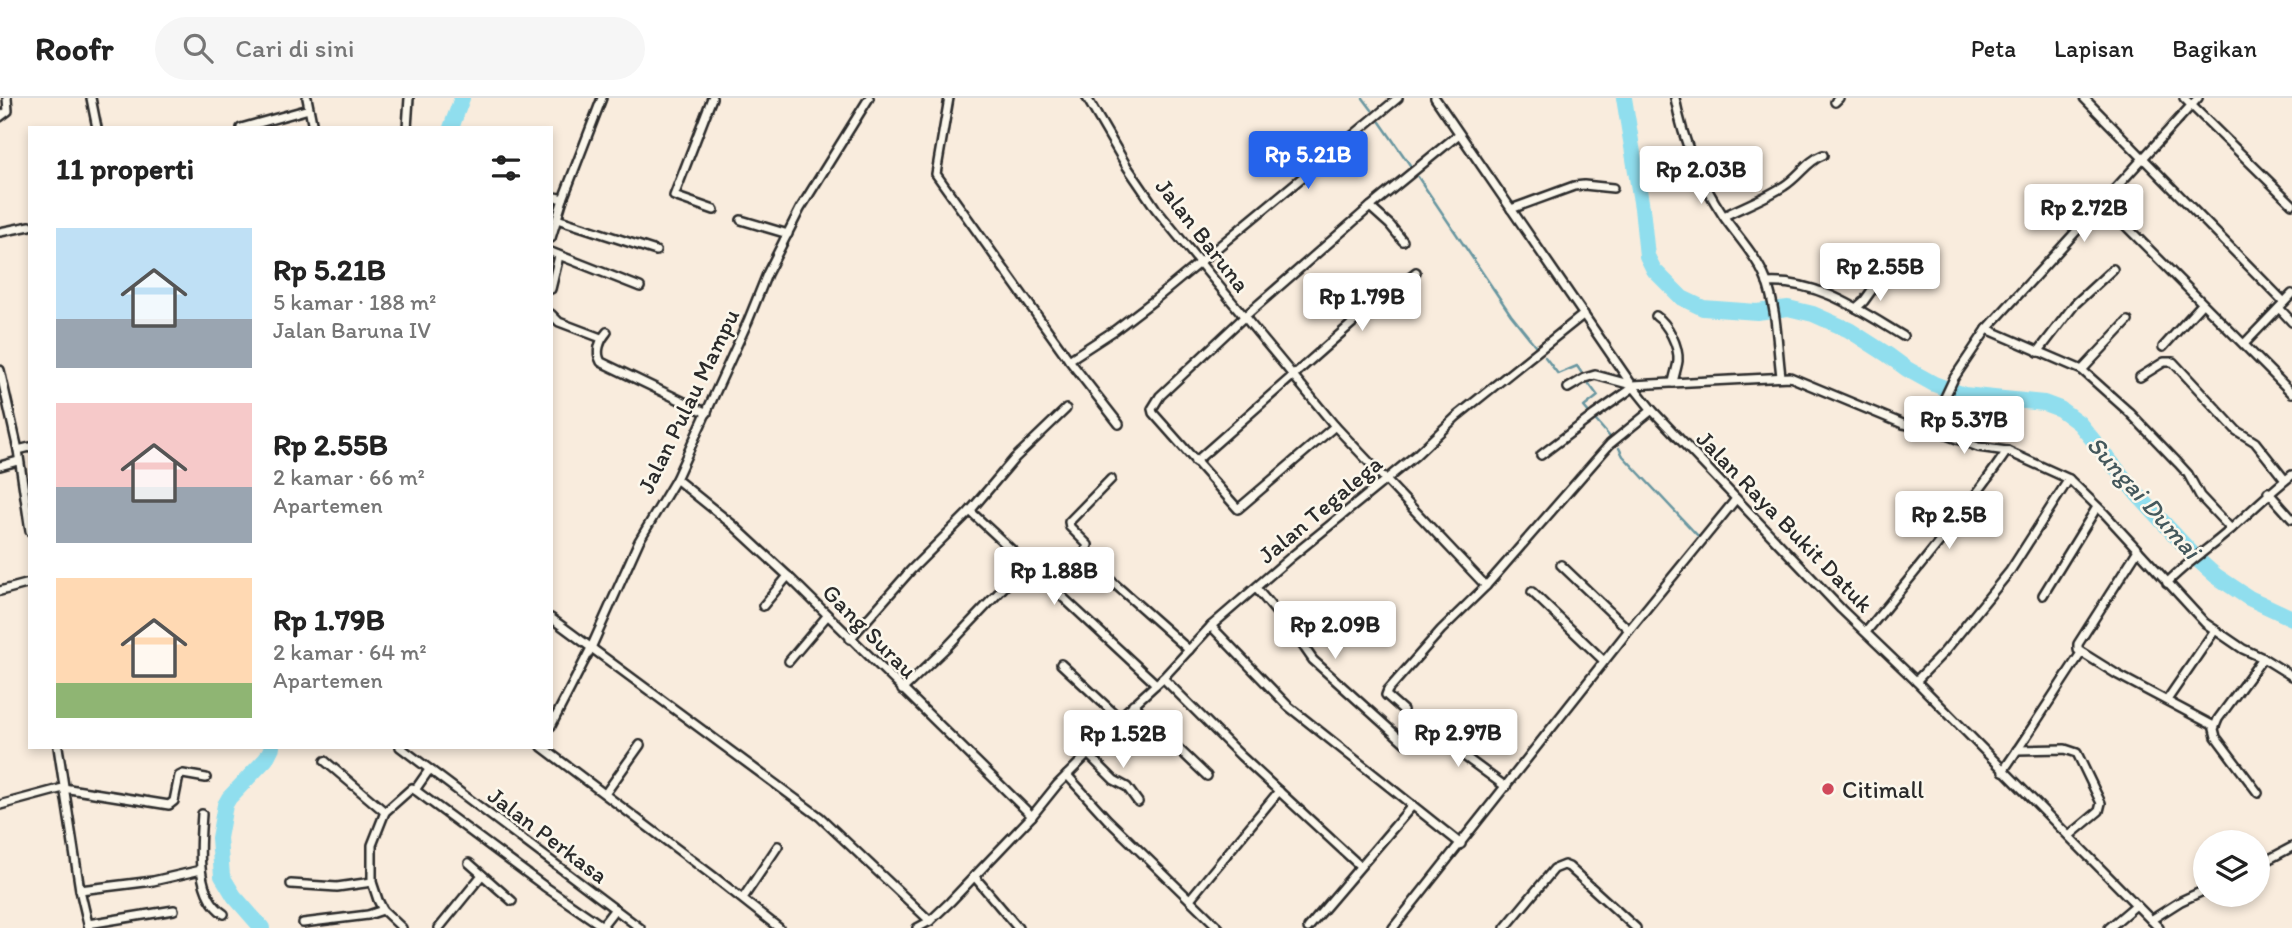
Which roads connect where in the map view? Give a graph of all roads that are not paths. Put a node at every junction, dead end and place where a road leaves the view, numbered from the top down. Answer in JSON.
{"nodes":[{"id":1,"x":7,"y":98,"type":"edge"},
{"id":2,"x":92,"y":98,"type":"edge"},
{"id":3,"x":307,"y":98,"type":"edge"},
{"id":4,"x":409,"y":98,"type":"edge"},
{"id":5,"x":602,"y":98,"type":"edge"},
{"id":6,"x":712,"y":98,"type":"edge"},
{"id":7,"x":869,"y":98,"type":"edge"},
{"id":8,"x":949,"y":98,"type":"edge"},
{"id":9,"x":1087,"y":98,"type":"edge"},
{"id":10,"x":1398,"y":98,"type":"edge"},
{"id":11,"x":1435,"y":98,"type":"edge"},
{"id":12,"x":1675,"y":98,"type":"edge"},
{"id":13,"x":2084,"y":98,"type":"edge"},
{"id":14,"x":2184,"y":98,"type":"edge"},
{"id":15,"x":2198,"y":98,"type":"edge"},
{"id":16,"x":2192,"y":105,"type":"junction"},
{"id":17,"x":309,"y":109,"type":"junction"},
{"id":18,"x":0,"y":117,"type":"edge"},
{"id":19,"x":97,"y":126,"type":"edge"},
{"id":20,"x":248,"y":126,"type":"edge"},
{"id":21,"x":313,"y":126,"type":"edge"},
{"id":22,"x":407,"y":126,"type":"edge"},
{"id":23,"x":1460,"y":134,"type":"junction"},
{"id":24,"x":1823,"y":155,"type":"dead end"},
{"id":25,"x":2142,"y":159,"type":"junction"},
{"id":26,"x":1612,"y":188,"type":"dead end"},
{"id":27,"x":553,"y":196,"type":"edge"},
{"id":28,"x":563,"y":199,"type":"junction"},
{"id":29,"x":2103,"y":203,"type":"junction"},
{"id":30,"x":2292,"y":204,"type":"edge"},
{"id":31,"x":1370,"y":207,"type":"junction"},
{"id":32,"x":1511,"y":209,"type":"junction"},
{"id":33,"x":714,"y":210,"type":"dead end"},
{"id":34,"x":1724,"y":216,"type":"junction"},
{"id":35,"x":557,"y":219,"type":"junction"},
{"id":36,"x":741,"y":220,"type":"dead end"},
{"id":37,"x":28,"y":226,"type":"edge"},
{"id":38,"x":0,"y":232,"type":"edge"},
{"id":39,"x":553,"y":232,"type":"edge"},
{"id":40,"x":788,"y":234,"type":"junction"},
{"id":41,"x":1403,"y":241,"type":"dead end"},
{"id":42,"x":656,"y":251,"type":"dead end"},
{"id":43,"x":553,"y":253,"type":"edge"},
{"id":44,"x":559,"y":256,"type":"junction"},
{"id":45,"x":1200,"y":263,"type":"junction"},
{"id":46,"x":2113,"y":269,"type":"dead end"},
{"id":47,"x":1416,"y":272,"type":"dead end"},
{"id":48,"x":1882,"y":276,"type":"dead end"},
{"id":49,"x":553,"y":281,"type":"edge"},
{"id":50,"x":1766,"y":283,"type":"junction"},
{"id":51,"x":640,"y":287,"type":"dead end"},
{"id":52,"x":2292,"y":294,"type":"edge"},
{"id":53,"x":2202,"y":304,"type":"junction"},
{"id":54,"x":2282,"y":305,"type":"junction"},
{"id":55,"x":1856,"y":308,"type":"junction"},
{"id":56,"x":1584,"y":314,"type":"junction"},
{"id":57,"x":553,"y":316,"type":"edge"},
{"id":58,"x":1656,"y":316,"type":"dead end"},
{"id":59,"x":1244,"y":317,"type":"junction"},
{"id":60,"x":2128,"y":321,"type":"dead end"},
{"id":61,"x":2292,"y":322,"type":"edge"},
{"id":62,"x":1987,"y":329,"type":"junction"},
{"id":63,"x":607,"y":332,"type":"dead end"},
{"id":64,"x":1903,"y":336,"type":"dead end"},
{"id":65,"x":601,"y":338,"type":"junction"},
{"id":66,"x":2244,"y":344,"type":"junction"},
{"id":67,"x":2163,"y":347,"type":"dead end"},
{"id":68,"x":2038,"y":352,"type":"junction"},
{"id":69,"x":1069,"y":360,"type":"junction"},
{"id":70,"x":0,"y":370,"type":"edge"},
{"id":71,"x":2082,"y":370,"type":"junction"},
{"id":72,"x":1293,"y":375,"type":"junction"},
{"id":73,"x":1781,"y":376,"type":"junction"},
{"id":74,"x":2140,"y":377,"type":"dead end"},
{"id":75,"x":1,"y":382,"type":"edge"},
{"id":76,"x":1673,"y":383,"type":"junction"},
{"id":77,"x":1633,"y":386,"type":"junction"},
{"id":78,"x":1568,"y":388,"type":"dead end"},
{"id":79,"x":2292,"y":393,"type":"edge"},
{"id":80,"x":1066,"y":409,"type":"dead end"},
{"id":81,"x":1652,"y":410,"type":"junction"},
{"id":82,"x":707,"y":413,"type":"junction"},
{"id":83,"x":1119,"y":424,"type":"dead end"},
{"id":84,"x":1335,"y":426,"type":"junction"},
{"id":85,"x":1930,"y":429,"type":"junction"},
{"id":86,"x":28,"y":448,"type":"edge"},
{"id":87,"x":18,"y":450,"type":"junction"},
{"id":88,"x":2007,"y":451,"type":"junction"},
{"id":89,"x":1541,"y":455,"type":"dead end"},
{"id":90,"x":18,"y":461,"type":"junction"},
{"id":91,"x":1195,"y":462,"type":"junction"},
{"id":92,"x":0,"y":466,"type":"edge"},
{"id":93,"x":2289,"y":477,"type":"edge"},
{"id":94,"x":676,"y":479,"type":"junction"},
{"id":95,"x":1111,"y":479,"type":"dead end"},
{"id":96,"x":2069,"y":479,"type":"junction"},
{"id":97,"x":1386,"y":480,"type":"junction"},
{"id":98,"x":2269,"y":492,"type":"junction"},
{"id":99,"x":1736,"y":499,"type":"junction"},
{"id":100,"x":2097,"y":507,"type":"junction"},
{"id":101,"x":970,"y":511,"type":"junction"},
{"id":102,"x":28,"y":512,"type":"edge"},
{"id":103,"x":2292,"y":519,"type":"edge"},
{"id":104,"x":2231,"y":529,"type":"junction"},
{"id":105,"x":2138,"y":550,"type":"junction"},
{"id":106,"x":1084,"y":556,"type":"junction"},
{"id":107,"x":1026,"y":564,"type":"junction"},
{"id":108,"x":1561,"y":565,"type":"dead end"},
{"id":109,"x":788,"y":576,"type":"junction"},
{"id":110,"x":2167,"y":583,"type":"junction"},
{"id":111,"x":28,"y":584,"type":"edge"},
{"id":112,"x":1051,"y":585,"type":"junction"},
{"id":113,"x":1486,"y":586,"type":"junction"},
{"id":114,"x":1255,"y":588,"type":"junction"},
{"id":115,"x":0,"y":591,"type":"edge"},
{"id":116,"x":1532,"y":592,"type":"dead end"},
{"id":117,"x":2043,"y":595,"type":"dead end"},
{"id":118,"x":763,"y":606,"type":"dead end"},
{"id":119,"x":827,"y":617,"type":"junction"},
{"id":120,"x":553,"y":620,"type":"edge"},
{"id":121,"x":1211,"y":626,"type":"junction"},
{"id":122,"x":1629,"y":630,"type":"junction"},
{"id":123,"x":2215,"y":630,"type":"junction"},
{"id":124,"x":1866,"y":632,"type":"junction"},
{"id":125,"x":850,"y":639,"type":"junction"},
{"id":126,"x":591,"y":648,"type":"junction"},
{"id":127,"x":1189,"y":650,"type":"junction"},
{"id":128,"x":2081,"y":653,"type":"junction"},
{"id":129,"x":2263,"y":658,"type":"junction"},
{"id":130,"x":789,"y":661,"type":"dead end"},
{"id":131,"x":1604,"y":661,"type":"junction"},
{"id":132,"x":1061,"y":664,"type":"dead end"},
{"id":133,"x":2292,"y":676,"type":"edge"},
{"id":134,"x":1164,"y":678,"type":"junction"},
{"id":135,"x":1916,"y":681,"type":"junction"},
{"id":136,"x":1156,"y":684,"type":"junction"},
{"id":137,"x":902,"y":690,"type":"junction"},
{"id":138,"x":2167,"y":699,"type":"junction"},
{"id":139,"x":1133,"y":705,"type":"junction"},
{"id":140,"x":1403,"y":710,"type":"dead end"},
{"id":141,"x":1119,"y":718,"type":"junction"},
{"id":142,"x":1150,"y":721,"type":"dead end"},
{"id":143,"x":553,"y":722,"type":"edge"},
{"id":144,"x":2214,"y":726,"type":"junction"},
{"id":145,"x":1157,"y":728,"type":"dead end"},
{"id":146,"x":1426,"y":728,"type":"dead end"},
{"id":147,"x":1405,"y":743,"type":"dead end"},
{"id":148,"x":640,"y":745,"type":"dead end"},
{"id":149,"x":58,"y":749,"type":"edge"},
{"id":150,"x":403,"y":749,"type":"edge"},
{"id":151,"x":545,"y":749,"type":"edge"},
{"id":152,"x":2017,"y":750,"type":"junction"},
{"id":153,"x":1088,"y":754,"type":"junction"},
{"id":154,"x":325,"y":761,"type":"dead end"},
{"id":155,"x":429,"y":770,"type":"junction"},
{"id":156,"x":2003,"y":771,"type":"junction"},
{"id":157,"x":1067,"y":775,"type":"junction"},
{"id":158,"x":1207,"y":776,"type":"dead end"},
{"id":159,"x":206,"y":778,"type":"dead end"},
{"id":160,"x":1506,"y":787,"type":"junction"},
{"id":161,"x":63,"y":788,"type":"junction"},
{"id":162,"x":415,"y":790,"type":"junction"},
{"id":163,"x":1279,"y":791,"type":"junction"},
{"id":164,"x":2258,"y":793,"type":"dead end"},
{"id":165,"x":605,"y":794,"type":"junction"},
{"id":166,"x":1138,"y":802,"type":"dead end"},
{"id":167,"x":0,"y":805,"type":"edge"},
{"id":168,"x":1412,"y":806,"type":"junction"},
{"id":169,"x":386,"y":812,"type":"junction"},
{"id":170,"x":202,"y":814,"type":"dead end"},
{"id":171,"x":1032,"y":817,"type":"junction"},
{"id":172,"x":2069,"y":836,"type":"junction"},
{"id":173,"x":1461,"y":844,"type":"junction"},
{"id":174,"x":778,"y":846,"type":"dead end"},
{"id":175,"x":2292,"y":847,"type":"edge"},
{"id":176,"x":2270,"y":859,"type":"edge"},
{"id":177,"x":469,"y":863,"type":"dead end"},
{"id":178,"x":1360,"y":866,"type":"junction"},
{"id":179,"x":201,"y":870,"type":"junction"},
{"id":180,"x":482,"y":875,"type":"junction"},
{"id":181,"x":974,"y":876,"type":"junction"},
{"id":182,"x":372,"y":882,"type":"junction"},
{"id":183,"x":291,"y":884,"type":"dead end"},
{"id":184,"x":80,"y":890,"type":"junction"},
{"id":185,"x":2193,"y":896,"type":"edge"},
{"id":186,"x":743,"y":898,"type":"junction"},
{"id":187,"x":1190,"y":899,"type":"junction"},
{"id":188,"x":512,"y":901,"type":"dead end"},
{"id":189,"x":2136,"y":905,"type":"junction"},
{"id":190,"x":615,"y":909,"type":"junction"},
{"id":191,"x":174,"y":910,"type":"dead end"},
{"id":192,"x":383,"y":910,"type":"junction"},
{"id":193,"x":224,"y":914,"type":"dead end"},
{"id":194,"x":2151,"y":920,"type":"junction"},
{"id":195,"x":303,"y":923,"type":"dead end"},
{"id":196,"x":925,"y":925,"type":"edge"},
{"id":197,"x":89,"y":926,"type":"edge"},
{"id":198,"x":603,"y":927,"type":"edge"},
{"id":199,"x":1508,"y":927,"type":"edge"},
{"id":200,"x":402,"y":928,"type":"edge"},
{"id":201,"x":439,"y":928,"type":"edge"},
{"id":202,"x":640,"y":928,"type":"edge"},
{"id":203,"x":779,"y":928,"type":"edge"},
{"id":204,"x":1018,"y":928,"type":"edge"},
{"id":205,"x":1219,"y":928,"type":"edge"},
{"id":206,"x":1308,"y":928,"type":"edge"},
{"id":207,"x":1393,"y":928,"type":"edge"},
{"id":208,"x":1636,"y":928,"type":"edge"},
{"id":209,"x":2109,"y":928,"type":"edge"},
{"id":210,"x":2159,"y":928,"type":"edge"}],
"edges":[{"from":1,"to":18,"type":"street"},
{"from":2,"to":19,"type":"street"},
{"from":3,"to":17,"type":"street"},
{"from":4,"to":22,"type":"street"},
{"from":5,"to":28,"type":"street"},
{"from":6,"to":33,"type":"street"},
{"from":7,"to":40,"type":"street","name":"Jalan Pulau Mampu"},
{"from":8,"to":69,"type":"street"},
{"from":9,"to":45,"type":"street","name":"Jalan Baruna"},
{"from":10,"to":45,"type":"street"},
{"from":11,"to":23,"type":"street","name":"Jalan Raya Bukit Datuk"},
{"from":12,"to":34,"type":"street"},
{"from":13,"to":25,"type":"street"},
{"from":14,"to":16,"type":"street"},
{"from":15,"to":16,"type":"street"},
{"from":16,"to":25,"type":"street"},
{"from":16,"to":30,"type":"street"},
{"from":17,"to":20,"type":"street"},
{"from":17,"to":21,"type":"street"},
{"from":23,"to":31,"type":"street"},
{"from":23,"to":32,"type":"street","name":"Jalan Raya Bukit Datuk"},
{"from":24,"to":34,"type":"street"},
{"from":25,"to":29,"type":"street"},
{"from":25,"to":54,"type":"street"},
{"from":26,"to":32,"type":"street"},
{"from":27,"to":28,"type":"street"},
{"from":28,"to":35,"type":"street"},
{"from":29,"to":53,"type":"street"},
{"from":29,"to":62,"type":"street"},
{"from":31,"to":41,"type":"street"},
{"from":31,"to":59,"type":"street"},
{"from":32,"to":56,"type":"street","name":"Jalan Raya Bukit Datuk"},
{"from":34,"to":50,"type":"street"},
{"from":35,"to":39,"type":"street"},
{"from":35,"to":42,"type":"street"},
{"from":36,"to":40,"type":"street"},
{"from":37,"to":38,"type":"street"},
{"from":40,"to":82,"type":"street","name":"Jalan Pulau Mampu"},
{"from":43,"to":44,"type":"street"},
{"from":44,"to":49,"type":"street"},
{"from":44,"to":51,"type":"street"},
{"from":45,"to":59,"type":"street","name":"Jalan Baruna"},
{"from":45,"to":69,"type":"street"},
{"from":46,"to":68,"type":"street"},
{"from":47,"to":72,"type":"street"},
{"from":48,"to":55,"type":"street"},
{"from":50,"to":55,"type":"street"},
{"from":50,"to":73,"type":"street"},
{"from":52,"to":54,"type":"street"},
{"from":53,"to":66,"type":"street"},
{"from":53,"to":67,"type":"street"},
{"from":54,"to":61,"type":"street"},
{"from":54,"to":66,"type":"street"},
{"from":55,"to":64,"type":"street"},
{"from":56,"to":77,"type":"street","name":"Jalan Raya Bukit Datuk"},
{"from":56,"to":97,"type":"street","name":"Jalan Tegalega"},
{"from":57,"to":65,"type":"street"},
{"from":58,"to":76,"type":"street"},
{"from":59,"to":72,"type":"street","name":"Jalan Baruna"},
{"from":59,"to":91,"type":"street"},
{"from":60,"to":71,"type":"street"},
{"from":62,"to":68,"type":"street"},
{"from":62,"to":85,"type":"street"},
{"from":63,"to":65,"type":"street"},
{"from":65,"to":82,"type":"street"},
{"from":66,"to":79,"type":"street"},
{"from":68,"to":71,"type":"street"},
{"from":69,"to":83,"type":"street"},
{"from":70,"to":75,"type":"street"},
{"from":71,"to":104,"type":"street"},
{"from":72,"to":84,"type":"street","name":"Jalan Baruna"},
{"from":72,"to":91,"type":"street"},
{"from":73,"to":76,"type":"street"},
{"from":73,"to":85,"type":"street"},
{"from":74,"to":93,"type":"street"},
{"from":75,"to":87,"type":"street"},
{"from":76,"to":77,"type":"street"},
{"from":77,"to":78,"type":"street"},
{"from":77,"to":81,"type":"street","name":"Jalan Raya Bukit Datuk"},
{"from":77,"to":89,"type":"street"},
{"from":80,"to":101,"type":"street"},
{"from":81,"to":99,"type":"street","name":"Jalan Raya Bukit Datuk"},
{"from":81,"to":113,"type":"street"},
{"from":82,"to":94,"type":"street","name":"Jalan Pulau Mampu"},
{"from":84,"to":91,"type":"street"},
{"from":84,"to":97,"type":"street","name":"Jalan Baruna"},
{"from":85,"to":88,"type":"street"},
{"from":86,"to":87,"type":"street"},
{"from":87,"to":90,"type":"street"},
{"from":88,"to":96,"type":"street"},
{"from":88,"to":124,"type":"street"},
{"from":90,"to":92,"type":"street"},
{"from":90,"to":102,"type":"street"},
{"from":93,"to":98,"type":"street"},
{"from":94,"to":109,"type":"street","name":"Gang Surau"},
{"from":94,"to":126,"type":"street","name":"Jalan Pulau Mampu"},
{"from":95,"to":106,"type":"street"},
{"from":96,"to":100,"type":"street"},
{"from":96,"to":135,"type":"street"},
{"from":97,"to":113,"type":"street","name":"Jalan Baruna"},
{"from":97,"to":114,"type":"street","name":"Jalan Tegalega"},
{"from":98,"to":103,"type":"street"},
{"from":98,"to":104,"type":"street"},
{"from":99,"to":122,"type":"street"},
{"from":99,"to":124,"type":"street","name":"Jalan Raya Bukit Datuk"},
{"from":100,"to":105,"type":"street"},
{"from":100,"to":117,"type":"street"},
{"from":101,"to":107,"type":"street"},
{"from":101,"to":125,"type":"street"},
{"from":104,"to":110,"type":"street"},
{"from":105,"to":110,"type":"street"},
{"from":105,"to":128,"type":"street"},
{"from":106,"to":112,"type":"street"},
{"from":106,"to":127,"type":"street"},
{"from":107,"to":112,"type":"street"},
{"from":107,"to":137,"type":"street"},
{"from":108,"to":122,"type":"street"},
{"from":109,"to":118,"type":"street"},
{"from":109,"to":119,"type":"street","name":"Gang Surau"},
{"from":110,"to":123,"type":"street"},
{"from":111,"to":115,"type":"street"},
{"from":112,"to":136,"type":"street"},
{"from":113,"to":140,"type":"street"},
{"from":114,"to":121,"type":"street","name":"Jalan Tegalega"},
{"from":114,"to":147,"type":"street"},
{"from":116,"to":131,"type":"street"},
{"from":119,"to":125,"type":"street","name":"Gang Surau"},
{"from":119,"to":130,"type":"street"},
{"from":120,"to":126,"type":"street"},
{"from":121,"to":127,"type":"street","name":"Jalan Tegalega"},
{"from":121,"to":168,"type":"street"},
{"from":122,"to":131,"type":"street"},
{"from":123,"to":129,"type":"street"},
{"from":123,"to":138,"type":"street"},
{"from":124,"to":135,"type":"street","name":"Jalan Raya Bukit Datuk"},
{"from":125,"to":137,"type":"street","name":"Gang Surau"},
{"from":126,"to":143,"type":"street","name":"Jalan Pulau Mampu"},
{"from":126,"to":196,"type":"street"},
{"from":127,"to":134,"type":"street","name":"Jalan Tegalega"},
{"from":128,"to":138,"type":"street"},
{"from":128,"to":152,"type":"street"},
{"from":129,"to":133,"type":"street"},
{"from":129,"to":144,"type":"street"},
{"from":131,"to":160,"type":"street"},
{"from":132,"to":141,"type":"street"},
{"from":134,"to":136,"type":"street","name":"Jalan Tegalega"},
{"from":134,"to":163,"type":"street"},
{"from":135,"to":156,"type":"street","name":"Jalan Raya Bukit Datuk"},
{"from":136,"to":139,"type":"street","name":"Jalan Tegalega"},
{"from":137,"to":171,"type":"street","name":"Gang Surau"},
{"from":138,"to":144,"type":"street"},
{"from":139,"to":141,"type":"street","name":"Jalan Tegalega"},
{"from":139,"to":142,"type":"street"},
{"from":141,"to":153,"type":"street","name":"Jalan Tegalega"},
{"from":144,"to":164,"type":"street"},
{"from":145,"to":158,"type":"street"},
{"from":146,"to":160,"type":"street"},
{"from":148,"to":165,"type":"street"},
{"from":149,"to":161,"type":"street"},
{"from":150,"to":155,"type":"street","name":"Jalan Perkasa"},
{"from":151,"to":165,"type":"street"},
{"from":152,"to":156,"type":"street"},
{"from":152,"to":172,"type":"street"},
{"from":153,"to":157,"type":"street","name":"Jalan Tegalega"},
{"from":153,"to":166,"type":"street"},
{"from":154,"to":169,"type":"street"},
{"from":155,"to":162,"type":"street"},
{"from":155,"to":190,"type":"street","name":"Jalan Perkasa"},
{"from":156,"to":172,"type":"street","name":"Jalan Raya Bukit Datuk"},
{"from":157,"to":171,"type":"street","name":"Jalan Tegalega"},
{"from":157,"to":187,"type":"street"},
{"from":159,"to":161,"type":"street"},
{"from":160,"to":173,"type":"street"},
{"from":161,"to":167,"type":"street"},
{"from":161,"to":184,"type":"street"},
{"from":162,"to":169,"type":"street"},
{"from":162,"to":198,"type":"street"},
{"from":163,"to":178,"type":"street"},
{"from":163,"to":187,"type":"street"},
{"from":165,"to":186,"type":"street"},
{"from":168,"to":173,"type":"street"},
{"from":168,"to":178,"type":"street"},
{"from":169,"to":182,"type":"street"},
{"from":170,"to":179,"type":"street"},
{"from":171,"to":181,"type":"street","name":"Jalan Tegalega"},
{"from":172,"to":189,"type":"street","name":"Jalan Raya Bukit Datuk"},
{"from":173,"to":207,"type":"street"},
{"from":174,"to":186,"type":"street"},
{"from":175,"to":176,"type":"street"},
{"from":177,"to":180,"type":"street"},
{"from":178,"to":206,"type":"street"},
{"from":179,"to":184,"type":"street"},
{"from":179,"to":193,"type":"street"},
{"from":180,"to":188,"type":"street"},
{"from":180,"to":201,"type":"street"},
{"from":181,"to":196,"type":"street","name":"Jalan Tegalega"},
{"from":181,"to":204,"type":"street"},
{"from":182,"to":183,"type":"street"},
{"from":182,"to":192,"type":"street"},
{"from":184,"to":197,"type":"street"},
{"from":185,"to":194,"type":"street"},
{"from":186,"to":203,"type":"street"},
{"from":187,"to":205,"type":"street"},
{"from":189,"to":194,"type":"street","name":"Jalan Raya Bukit Datuk"},
{"from":189,"to":209,"type":"street"},
{"from":190,"to":198,"type":"street"},
{"from":190,"to":202,"type":"street","name":"Jalan Perkasa"},
{"from":191,"to":197,"type":"street"},
{"from":192,"to":195,"type":"street"},
{"from":192,"to":200,"type":"street"},
{"from":194,"to":210,"type":"street","name":"Jalan Raya Bukit Datuk"},
{"from":199,"to":208,"type":"street"}]}
